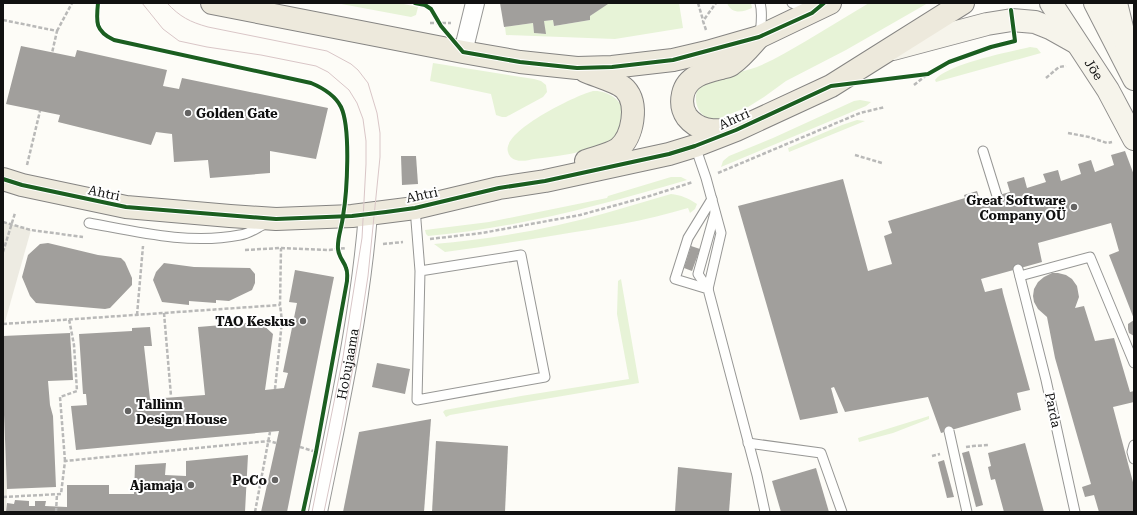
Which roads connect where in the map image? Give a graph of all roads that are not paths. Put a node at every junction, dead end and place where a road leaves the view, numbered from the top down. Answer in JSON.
{"nodes":[{"id":1,"x":212,"y":3,"type":"edge"},
{"id":2,"x":475,"y":3,"type":"edge"},
{"id":3,"x":760,"y":3,"type":"edge"},
{"id":4,"x":792,"y":3,"type":"edge"},
{"id":5,"x":962,"y":3,"type":"edge"},
{"id":6,"x":1050,"y":3,"type":"edge"},
{"id":7,"x":1095,"y":3,"type":"edge"},
{"id":8,"x":1116,"y":3,"type":"edge"},
{"id":9,"x":821,"y":8,"type":"edge"},
{"id":10,"x":759,"y":38,"type":"junction"},
{"id":11,"x":1075,"y":42,"type":"junction"},
{"id":12,"x":886,"y":51,"type":"junction"},
{"id":13,"x":463,"y":52,"type":"junction"},
{"id":14,"x":577,"y":68,"type":"junction"},
{"id":15,"x":1134,"y":79,"type":"edge"},
{"id":16,"x":736,"y":130,"type":"junction"},
{"id":17,"x":1124,"y":140,"type":"edge"},
{"id":18,"x":695,"y":146,"type":"junction"},
{"id":19,"x":983,"y":151,"type":"dead end"},
{"id":20,"x":3,"y":180,"type":"edge"},
{"id":21,"x":499,"y":188,"type":"junction"},
{"id":22,"x":997,"y":196,"type":"dead end"},
{"id":23,"x":712,"y":199,"type":"junction"},
{"id":24,"x":415,"y":208,"type":"junction"},
{"id":25,"x":368,"y":214,"type":"junction"},
{"id":26,"x":276,"y":218,"type":"junction"},
{"id":27,"x":89,"y":223,"type":"dead end"},
{"id":28,"x":420,"y":271,"type":"junction"},
{"id":29,"x":708,"y":289,"type":"junction"},
{"id":30,"x":1134,"y":363,"type":"edge"},
{"id":31,"x":949,"y":431,"type":"dead end"},
{"id":32,"x":748,"y":443,"type":"junction"},
{"id":33,"x":1134,"y":445,"type":"edge"},
{"id":34,"x":1134,"y":459,"type":"edge"},
{"id":35,"x":318,"y":512,"type":"edge"},
{"id":36,"x":765,"y":512,"type":"edge"},
{"id":37,"x":842,"y":512,"type":"edge"},
{"id":38,"x":967,"y":512,"type":"edge"},
{"id":39,"x":1075,"y":512,"type":"edge"}],
"edges":[{"from":1,"to":13,"type":"main road"},
{"from":2,"to":13,"type":"street"},
{"from":3,"to":10,"type":"lane"},
{"from":4,"to":9,"type":"lane"},
{"from":5,"to":12,"type":"main road","name":"Ahtri"},
{"from":6,"to":11,"type":"main road","name":"Jõe"},
{"from":7,"to":15,"type":"main road"},
{"from":8,"to":15,"type":"main road"},
{"from":9,"to":10,"type":"main road"},
{"from":10,"to":14,"type":"main road"},
{"from":10,"to":16,"type":"main road"},
{"from":11,"to":12,"type":"main road"},
{"from":11,"to":17,"type":"main road","name":"Jõe"},
{"from":12,"to":16,"type":"main road","name":"Ahtri"},
{"from":13,"to":14,"type":"main road"},
{"from":14,"to":21,"type":"main road"},
{"from":16,"to":18,"type":"main road","name":"Ahtri"},
{"from":18,"to":21,"type":"main road","name":"Ahtri"},
{"from":18,"to":23,"type":"lane"},
{"from":19,"to":22,"type":"lane"},
{"from":20,"to":26,"type":"main road","name":"Ahtri"},
{"from":21,"to":24,"type":"main road","name":"Ahtri"},
{"from":23,"to":29,"type":"lane"},
{"from":23,"to":29,"type":"lane"},
{"from":24,"to":25,"type":"main road","name":"Ahtri"},
{"from":24,"to":28,"type":"lane"},
{"from":25,"to":26,"type":"main road","name":"Ahtri"},
{"from":25,"to":35,"type":"street","name":"Hobujaama"},
{"from":26,"to":27,"type":"lane"},
{"from":28,"to":28,"type":"lane"},
{"from":29,"to":32,"type":"lane"},
{"from":30,"to":39,"type":"lane","name":"Parda"},
{"from":31,"to":38,"type":"lane","bridge":true},
{"from":32,"to":36,"type":"lane"},
{"from":32,"to":37,"type":"lane"},
{"from":33,"to":34,"type":"lane"}]}
